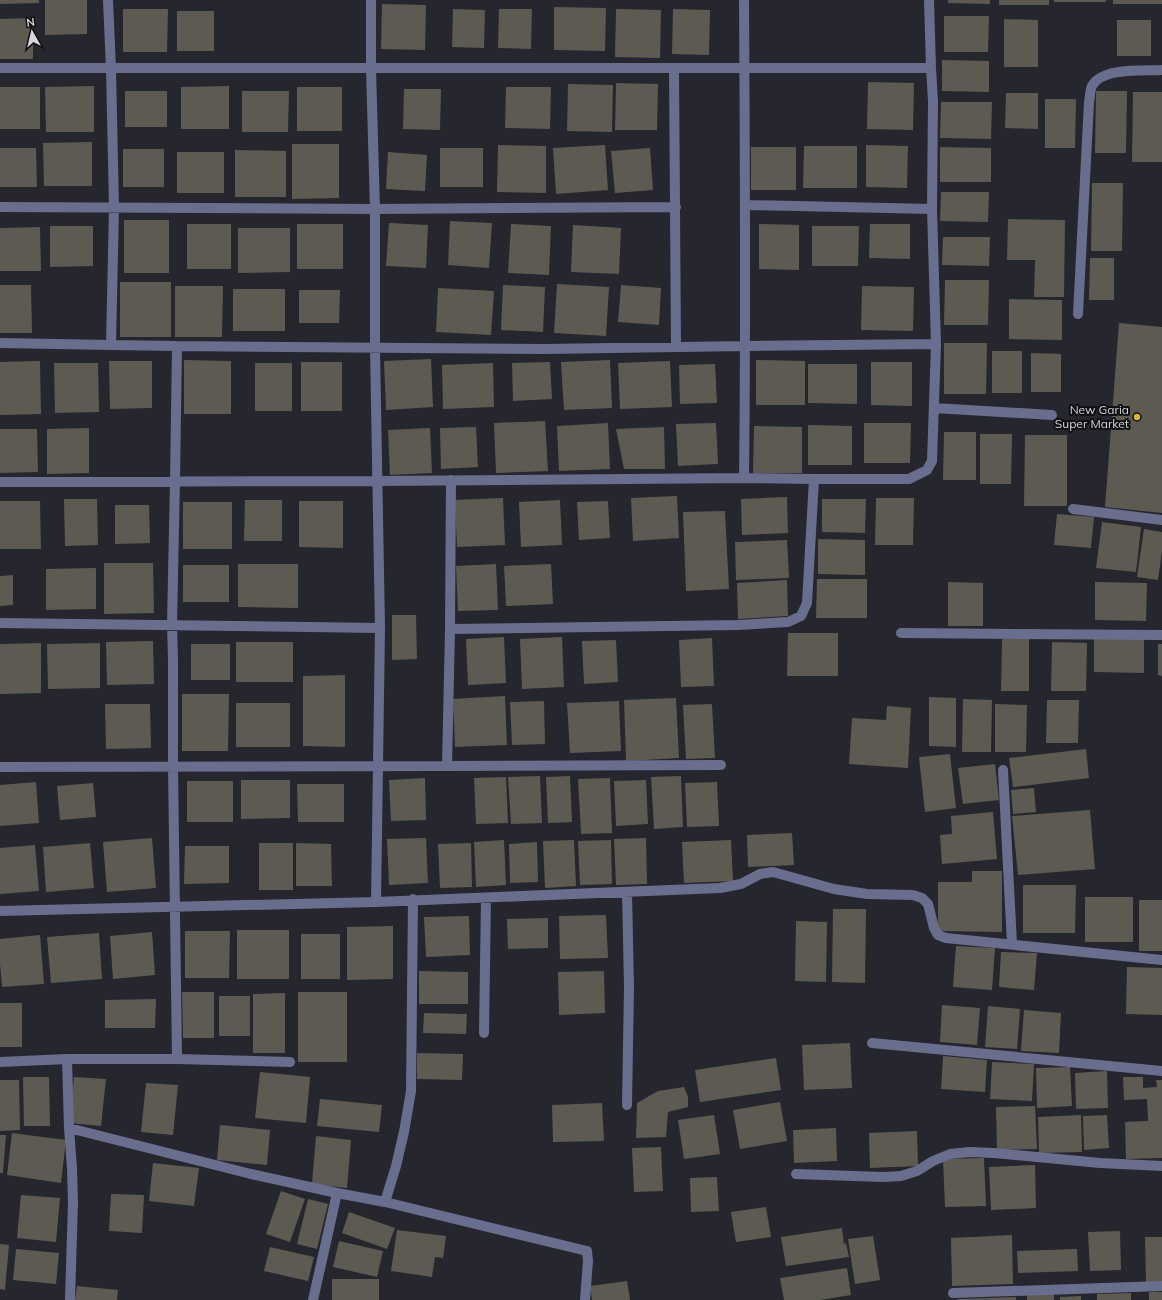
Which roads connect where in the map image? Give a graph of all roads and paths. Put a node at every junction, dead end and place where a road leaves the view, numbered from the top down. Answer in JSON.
{"nodes":[{"id":1,"x":108,"y":0,"type":"edge"},
{"id":2,"x":372,"y":0,"type":"edge"},
{"id":3,"x":744,"y":0,"type":"edge"},
{"id":4,"x":929,"y":0,"type":"edge"},
{"id":5,"x":0,"y":68,"type":"edge"},
{"id":6,"x":674,"y":68,"type":"junction"},
{"id":7,"x":744,"y":68,"type":"junction"},
{"id":8,"x":931,"y":68,"type":"junction"},
{"id":9,"x":111,"y":69,"type":"junction"},
{"id":10,"x":371,"y":69,"type":"junction"},
{"id":11,"x":1162,"y":70,"type":"edge"},
{"id":12,"x":746,"y":205,"type":"junction"},
{"id":13,"x":0,"y":207,"type":"edge"},
{"id":14,"x":676,"y":207,"type":"junction"},
{"id":15,"x":114,"y":208,"type":"junction"},
{"id":16,"x":376,"y":209,"type":"junction"},
{"id":17,"x":932,"y":209,"type":"junction"},
{"id":18,"x":1078,"y":314,"type":"dead end"},
{"id":19,"x":0,"y":343,"type":"edge"},
{"id":20,"x":936,"y":344,"type":"junction"},
{"id":21,"x":111,"y":345,"type":"junction"},
{"id":22,"x":177,"y":346,"type":"junction"},
{"id":23,"x":746,"y":346,"type":"junction"},
{"id":24,"x":676,"y":347,"type":"junction"},
{"id":25,"x":375,"y":348,"type":"junction"},
{"id":26,"x":934,"y":408,"type":"junction"},
{"id":27,"x":1052,"y":415,"type":"dead end"},
{"id":28,"x":744,"y":478,"type":"junction"},
{"id":29,"x":814,"y":479,"type":"junction"},
{"id":30,"x":451,"y":480,"type":"junction"},
{"id":31,"x":175,"y":481,"type":"junction"},
{"id":32,"x":378,"y":481,"type":"junction"},
{"id":33,"x":0,"y":482,"type":"edge"},
{"id":34,"x":1073,"y":509,"type":"dead end"},
{"id":35,"x":1162,"y":520,"type":"edge"},
{"id":36,"x":0,"y":623,"type":"edge"},
{"id":37,"x":172,"y":624,"type":"junction"},
{"id":38,"x":380,"y":628,"type":"junction"},
{"id":39,"x":450,"y":629,"type":"junction"},
{"id":40,"x":901,"y":633,"type":"dead end"},
{"id":41,"x":1162,"y":635,"type":"edge"},
{"id":42,"x":721,"y":765,"type":"dead end"},
{"id":43,"x":173,"y":766,"type":"junction"},
{"id":44,"x":447,"y":766,"type":"junction"},
{"id":45,"x":0,"y":767,"type":"edge"},
{"id":46,"x":378,"y":767,"type":"junction"},
{"id":47,"x":1003,"y":770,"type":"dead end"},
{"id":48,"x":627,"y":892,"type":"junction"},
{"id":49,"x":486,"y":898,"type":"junction"},
{"id":50,"x":413,"y":899,"type":"junction"},
{"id":51,"x":376,"y":902,"type":"junction"},
{"id":52,"x":175,"y":907,"type":"junction"},
{"id":53,"x":0,"y":912,"type":"edge"},
{"id":54,"x":1012,"y":944,"type":"junction"},
{"id":55,"x":1162,"y":960,"type":"edge"},
{"id":56,"x":484,"y":1033,"type":"dead end"},
{"id":57,"x":872,"y":1043,"type":"dead end"},
{"id":58,"x":67,"y":1059,"type":"junction"},
{"id":59,"x":177,"y":1059,"type":"junction"},
{"id":60,"x":0,"y":1062,"type":"edge"},
{"id":61,"x":290,"y":1062,"type":"dead end"},
{"id":62,"x":1162,"y":1071,"type":"edge"},
{"id":63,"x":627,"y":1105,"type":"dead end"},
{"id":64,"x":69,"y":1128,"type":"junction"},
{"id":65,"x":1162,"y":1166,"type":"edge"},
{"id":66,"x":796,"y":1174,"type":"dead end"},
{"id":67,"x":337,"y":1193,"type":"junction"},
{"id":68,"x":385,"y":1202,"type":"junction"},
{"id":69,"x":1162,"y":1286,"type":"edge"},
{"id":70,"x":954,"y":1293,"type":"dead end"},
{"id":71,"x":70,"y":1300,"type":"edge"},
{"id":72,"x":313,"y":1300,"type":"edge"},
{"id":73,"x":585,"y":1300,"type":"edge"}],
"edges":[{"from":1,"to":9,"type":"street"},
{"from":2,"to":10,"type":"street"},
{"from":3,"to":7,"type":"street"},
{"from":4,"to":8,"type":"street"},
{"from":5,"to":9,"type":"street"},
{"from":6,"to":7,"type":"street"},
{"from":6,"to":10,"type":"street"},
{"from":6,"to":14,"type":"street"},
{"from":7,"to":8,"type":"street"},
{"from":7,"to":12,"type":"street"},
{"from":8,"to":17,"type":"street"},
{"from":9,"to":10,"type":"street"},
{"from":9,"to":15,"type":"street"},
{"from":10,"to":16,"type":"street"},
{"from":11,"to":18,"type":"street"},
{"from":12,"to":17,"type":"street"},
{"from":12,"to":23,"type":"street"},
{"from":13,"to":15,"type":"street"},
{"from":14,"to":16,"type":"street"},
{"from":14,"to":24,"type":"street"},
{"from":15,"to":16,"type":"street"},
{"from":15,"to":21,"type":"street"},
{"from":16,"to":25,"type":"street"},
{"from":17,"to":20,"type":"street"},
{"from":19,"to":21,"type":"street"},
{"from":20,"to":23,"type":"street"},
{"from":20,"to":26,"type":"street"},
{"from":21,"to":22,"type":"street"},
{"from":22,"to":25,"type":"street"},
{"from":22,"to":31,"type":"street"},
{"from":23,"to":24,"type":"street"},
{"from":23,"to":28,"type":"street"},
{"from":24,"to":25,"type":"street"},
{"from":25,"to":32,"type":"street"},
{"from":26,"to":27,"type":"street"},
{"from":26,"to":29,"type":"street"},
{"from":28,"to":29,"type":"street"},
{"from":28,"to":30,"type":"street"},
{"from":29,"to":39,"type":"street"},
{"from":30,"to":32,"type":"street"},
{"from":30,"to":39,"type":"street"},
{"from":31,"to":32,"type":"street"},
{"from":31,"to":33,"type":"street"},
{"from":31,"to":37,"type":"street"},
{"from":32,"to":38,"type":"street"},
{"from":34,"to":35,"type":"street"},
{"from":36,"to":37,"type":"street"},
{"from":37,"to":38,"type":"street"},
{"from":37,"to":43,"type":"street"},
{"from":38,"to":46,"type":"street"},
{"from":39,"to":44,"type":"street"},
{"from":40,"to":41,"type":"street"},
{"from":42,"to":44,"type":"street"},
{"from":43,"to":45,"type":"street"},
{"from":43,"to":46,"type":"street"},
{"from":43,"to":52,"type":"street"},
{"from":44,"to":46,"type":"street"},
{"from":46,"to":51,"type":"street"},
{"from":47,"to":54,"type":"street"},
{"from":48,"to":49,"type":"street"},
{"from":48,"to":54,"type":"street"},
{"from":48,"to":63,"type":"street"},
{"from":49,"to":50,"type":"street"},
{"from":49,"to":56,"type":"street"},
{"from":50,"to":51,"type":"street"},
{"from":50,"to":68,"type":"street"},
{"from":51,"to":52,"type":"street"},
{"from":52,"to":53,"type":"street"},
{"from":52,"to":59,"type":"street"},
{"from":54,"to":55,"type":"street"},
{"from":57,"to":62,"type":"street"},
{"from":58,"to":59,"type":"street"},
{"from":58,"to":60,"type":"street"},
{"from":58,"to":64,"type":"street"},
{"from":59,"to":61,"type":"street"},
{"from":64,"to":67,"type":"street"},
{"from":64,"to":71,"type":"street"},
{"from":65,"to":66,"type":"street"},
{"from":67,"to":68,"type":"street"},
{"from":67,"to":72,"type":"street"},
{"from":68,"to":73,"type":"street"},
{"from":69,"to":70,"type":"street"}]}
